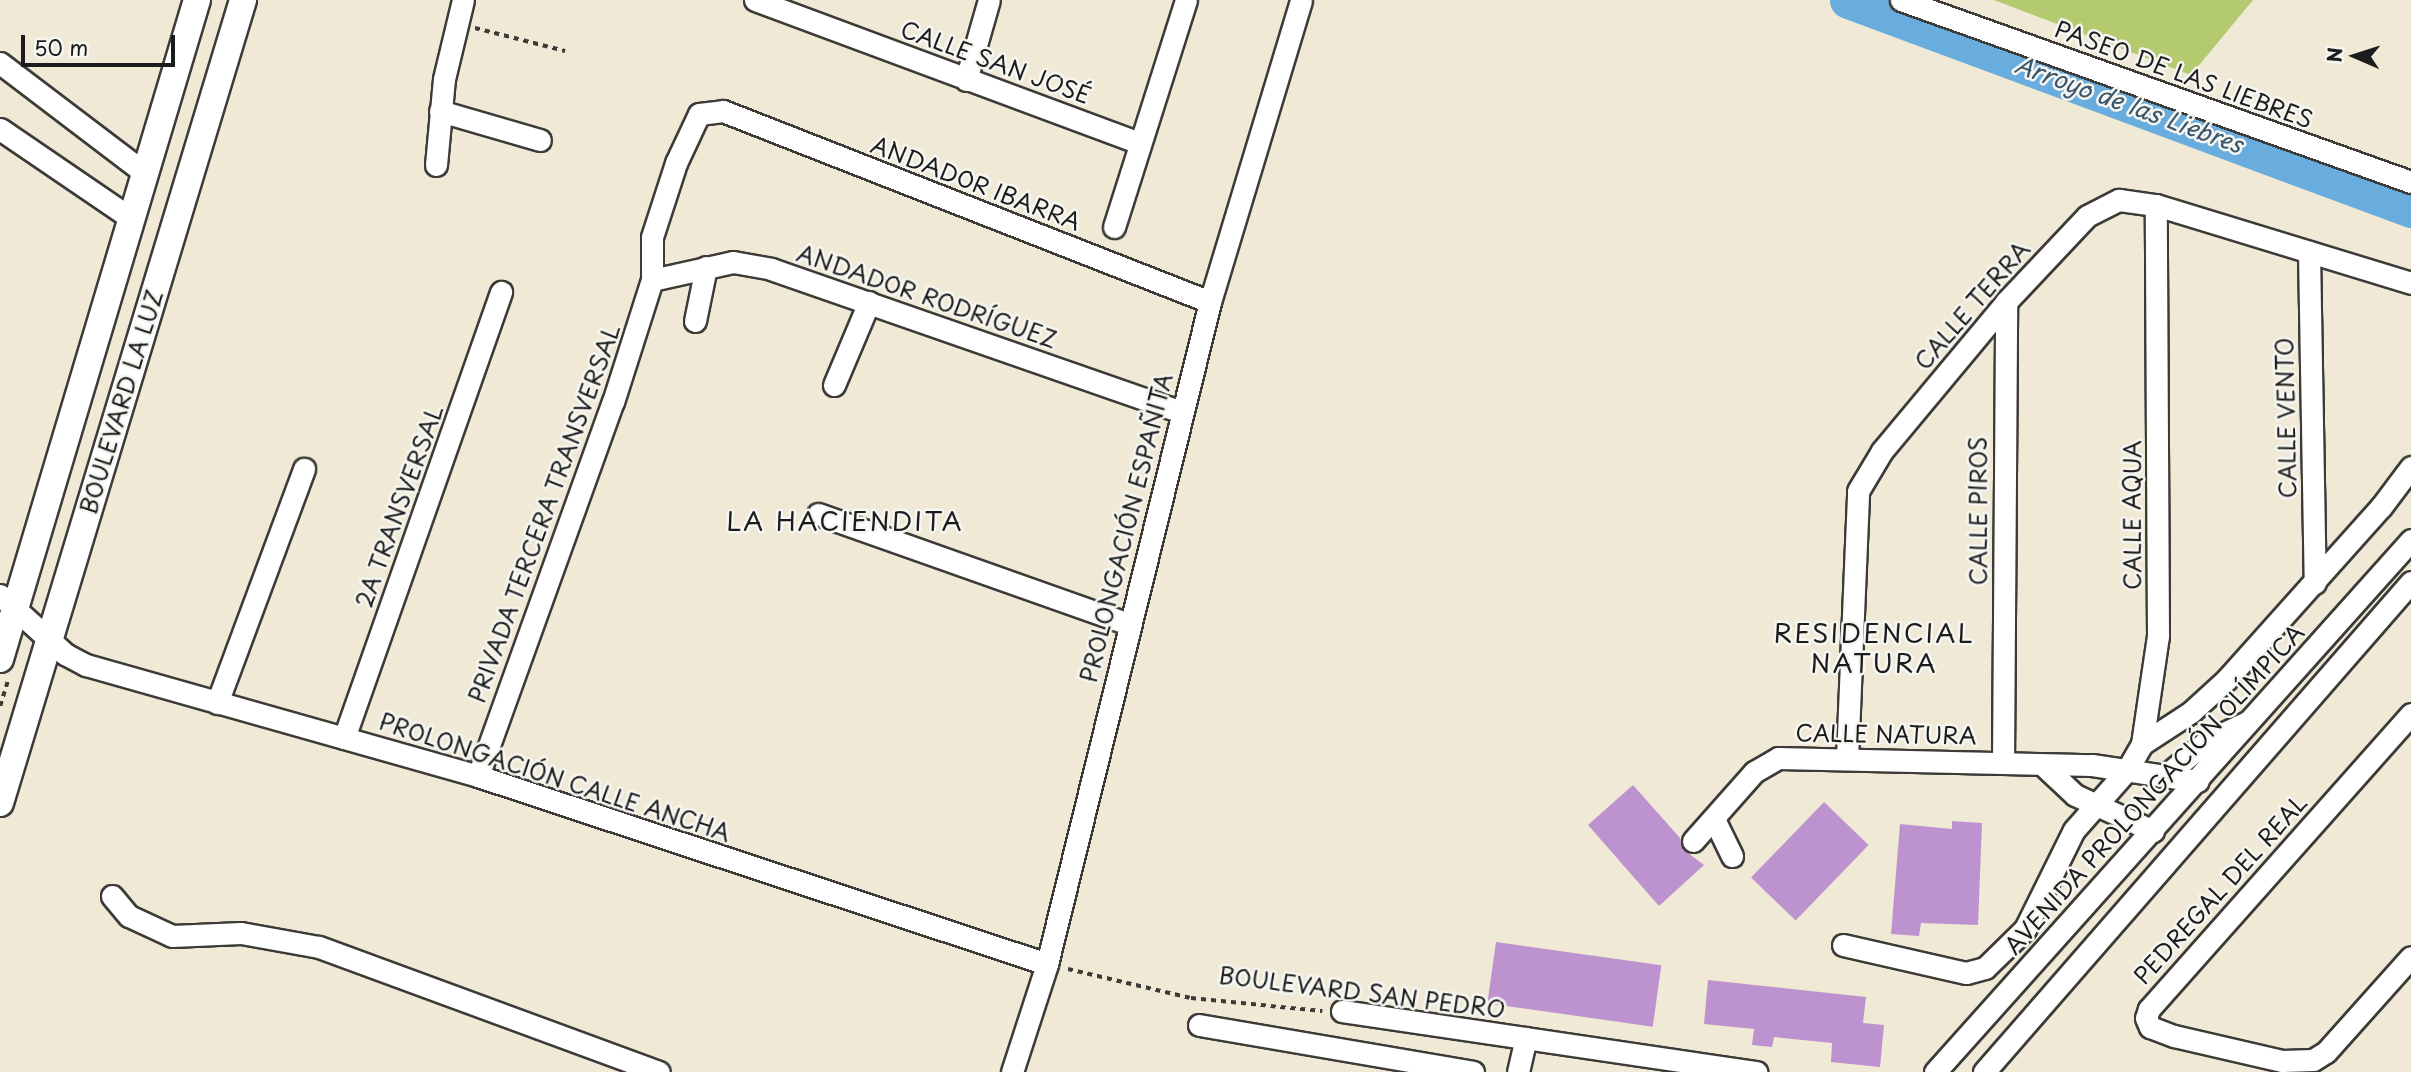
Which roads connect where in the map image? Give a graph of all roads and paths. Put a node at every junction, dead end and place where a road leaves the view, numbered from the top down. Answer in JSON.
{"nodes":[{"id":1,"x":197,"y":0,"type":"edge"},
{"id":2,"x":243,"y":0,"type":"edge"},
{"id":3,"x":463,"y":0,"type":"edge"},
{"id":4,"x":755,"y":0,"type":"edge"},
{"id":5,"x":989,"y":0,"type":"edge"},
{"id":6,"x":1186,"y":0,"type":"edge"},
{"id":7,"x":1301,"y":0,"type":"edge"},
{"id":8,"x":1901,"y":0,"type":"edge"},
{"id":9,"x":784,"y":5,"type":"edge"},
{"id":10,"x":458,"y":23,"type":"junction"},
{"id":11,"x":565,"y":51,"type":"dead end"},
{"id":12,"x":0,"y":63,"type":"edge"},
{"id":13,"x":966,"y":80,"type":"junction"},
{"id":14,"x":440,"y":111,"type":"junction"},
{"id":15,"x":723,"y":111,"type":"joint"},
{"id":16,"x":0,"y":129,"type":"edge"},
{"id":17,"x":540,"y":140,"type":"dead end"},
{"id":18,"x":1140,"y":143,"type":"junction"},
{"id":19,"x":436,"y":165,"type":"dead end"},
{"id":20,"x":145,"y":173,"type":"junction"},
{"id":21,"x":2411,"y":182,"type":"edge"},
{"id":22,"x":2156,"y":205,"type":"junction"},
{"id":23,"x":131,"y":219,"type":"junction"},
{"id":24,"x":1114,"y":227,"type":"dead end"},
{"id":25,"x":2309,"y":252,"type":"junction"},
{"id":26,"x":706,"y":267,"type":"junction"},
{"id":27,"x":652,"y":273,"type":"junction"},
{"id":28,"x":2411,"y":283,"type":"edge"},
{"id":29,"x":501,"y":292,"type":"dead end"},
{"id":30,"x":869,"y":302,"type":"junction"},
{"id":31,"x":1210,"y":302,"type":"junction"},
{"id":32,"x":2006,"y":302,"type":"junction"},
{"id":33,"x":695,"y":321,"type":"dead end"},
{"id":34,"x":834,"y":385,"type":"dead end"},
{"id":35,"x":1181,"y":412,"type":"junction"},
{"id":36,"x":2411,"y":467,"type":"edge"},
{"id":37,"x":304,"y":469,"type":"dead end"},
{"id":38,"x":818,"y":514,"type":"dead end"},
{"id":39,"x":2411,"y":540,"type":"edge"},
{"id":40,"x":2411,"y":582,"type":"edge"},
{"id":41,"x":2315,"y":583,"type":"junction"},
{"id":42,"x":8,"y":600,"type":"edge"},
{"id":43,"x":1129,"y":624,"type":"junction"},
{"id":44,"x":50,"y":642,"type":"junction"},
{"id":45,"x":0,"y":659,"type":"edge"},
{"id":46,"x":217,"y":703,"type":"junction"},
{"id":47,"x":2411,"y":714,"type":"edge"},
{"id":48,"x":2255,"y":718,"type":"junction"},
{"id":49,"x":344,"y":738,"type":"junction"},
{"id":50,"x":2142,"y":744,"type":"junction"},
{"id":51,"x":1847,"y":758,"type":"junction"},
{"id":52,"x":2003,"y":762,"type":"junction"},
{"id":53,"x":2043,"y":765,"type":"junction"},
{"id":54,"x":2127,"y":770,"type":"junction"},
{"id":55,"x":478,"y":776,"type":"junction"},
{"id":56,"x":2165,"y":776,"type":"junction"},
{"id":57,"x":2198,"y":781,"type":"junction"},
{"id":58,"x":0,"y":803,"type":"edge"},
{"id":59,"x":2094,"y":806,"type":"junction"},
{"id":60,"x":1715,"y":821,"type":"junction"},
{"id":61,"x":2152,"y":831,"type":"junction"},
{"id":62,"x":1693,"y":841,"type":"dead end"},
{"id":63,"x":1732,"y":856,"type":"dead end"},
{"id":64,"x":112,"y":896,"type":"dead end"},
{"id":65,"x":2081,"y":911,"type":"junction"},
{"id":66,"x":2105,"y":933,"type":"junction"},
{"id":67,"x":1843,"y":945,"type":"dead end"},
{"id":68,"x":2411,"y":957,"type":"edge"},
{"id":69,"x":1046,"y":964,"type":"junction"},
{"id":70,"x":1342,"y":1011,"type":"joint"},
{"id":71,"x":1199,"y":1025,"type":"dead end"},
{"id":72,"x":1526,"y":1038,"type":"junction"},
{"id":73,"x":1442,"y":1070,"type":"edge"},
{"id":74,"x":659,"y":1072,"type":"edge"},
{"id":75,"x":1012,"y":1072,"type":"edge"},
{"id":76,"x":1472,"y":1072,"type":"edge"},
{"id":77,"x":1518,"y":1072,"type":"edge"},
{"id":78,"x":1757,"y":1072,"type":"edge"},
{"id":79,"x":1934,"y":1072,"type":"edge"},
{"id":80,"x":1984,"y":1072,"type":"edge"}],
"edges":[{"from":1,"to":20,"type":"main road","name":"BOULEVARD LA LUZ"},
{"from":2,"to":44,"type":"main road","name":"BOULEVARD LA LUZ"},
{"from":3,"to":10,"type":"street"},
{"from":4,"to":9,"type":"street","name":"CALLE SAN JOSÉ"},
{"from":5,"to":13,"type":"street"},
{"from":6,"to":18,"type":"street"},
{"from":7,"to":31,"type":"street","name":"PROLONGACIÓN ESPAÑITA"},
{"from":8,"to":21,"type":"street","name":"PASEO DE LAS LIEBRES"},
{"from":9,"to":13,"type":"street","name":"CALLE SAN JOSÉ"},
{"from":10,"to":11,"type":"path"},
{"from":10,"to":14,"type":"street"},
{"from":12,"to":20,"type":"street"},
{"from":13,"to":18,"type":"street","name":"CALLE SAN JOSÉ"},
{"from":14,"to":17,"type":"street"},
{"from":14,"to":19,"type":"street"},
{"from":15,"to":27,"type":"street","name":"PRIVADA TERCERA TRANSVERSAL"},
{"from":15,"to":31,"type":"street","name":"ANDADOR IBARRA"},
{"from":16,"to":23,"type":"street"},
{"from":18,"to":24,"type":"street"},
{"from":20,"to":23,"type":"main road","name":"BOULEVARD LA LUZ"},
{"from":22,"to":25,"type":"street","name":"CALLE TERRA"},
{"from":22,"to":32,"type":"street","name":"CALLE TERRA"},
{"from":22,"to":50,"type":"street","name":"CALLE AQUA"},
{"from":23,"to":42,"type":"main road","name":"BOULEVARD LA LUZ"},
{"from":25,"to":28,"type":"street","name":"CALLE TERRA"},
{"from":25,"to":41,"type":"street","name":"CALLE VENTO"},
{"from":26,"to":27,"type":"street","name":"ANDADOR RODRÍGUEZ"},
{"from":26,"to":30,"type":"street","name":"ANDADOR RODRÍGUEZ"},
{"from":26,"to":33,"type":"street"},
{"from":27,"to":55,"type":"street","name":"PRIVADA TERCERA TRANSVERSAL"},
{"from":29,"to":49,"type":"street","name":"2A TRANSVERSAL"},
{"from":30,"to":34,"type":"street"},
{"from":30,"to":35,"type":"street","name":"ANDADOR RODRÍGUEZ"},
{"from":31,"to":35,"type":"street","name":"PROLONGACIÓN ESPAÑITA"},
{"from":32,"to":51,"type":"street","name":"CALLE TERRA"},
{"from":32,"to":52,"type":"street","name":"CALLE PIROS"},
{"from":35,"to":43,"type":"street","name":"PROLONGACIÓN ESPAÑITA"},
{"from":36,"to":41,"type":"street"},
{"from":37,"to":46,"type":"street"},
{"from":38,"to":43,"type":"street"},
{"from":39,"to":48,"type":"street","name":"AVENIDA PROLONGACIÓN OLÍMPICA"},
{"from":40,"to":66,"type":"street"},
{"from":41,"to":50,"type":"street"},
{"from":42,"to":44,"type":"street","name":"PROLONGACIÓN CALLE ANCHA"},
{"from":42,"to":45,"type":"main road","name":"BOULEVARD LA LUZ"},
{"from":43,"to":69,"type":"street","name":"PROLONGACIÓN ESPAÑITA"},
{"from":44,"to":46,"type":"street","name":"PROLONGACIÓN CALLE ANCHA"},
{"from":44,"to":58,"type":"main road","name":"BOULEVARD LA LUZ"},
{"from":46,"to":49,"type":"street","name":"PROLONGACIÓN CALLE ANCHA"},
{"from":47,"to":68,"type":"street","name":"PEDREGAL DEL REAL"},
{"from":48,"to":56,"type":"street"},
{"from":48,"to":57,"type":"street","name":"AVENIDA PROLONGACIÓN OLÍMPICA"},
{"from":49,"to":55,"type":"street","name":"PROLONGACIÓN CALLE ANCHA"},
{"from":50,"to":54,"type":"street","name":"CALLE AQUA"},
{"from":51,"to":52,"type":"street","name":"CALLE NATURA"},
{"from":51,"to":60,"type":"street","name":"CALLE NATURA"},
{"from":52,"to":53,"type":"street","name":"CALLE NATURA"},
{"from":53,"to":54,"type":"street","name":"CALLE NATURA"},
{"from":53,"to":59,"type":"street"},
{"from":54,"to":56,"type":"street","name":"CALLE NATURA"},
{"from":54,"to":59,"type":"street","name":"CALLE AQUA"},
{"from":55,"to":69,"type":"street","name":"PROLONGACIÓN CALLE ANCHA"},
{"from":56,"to":57,"type":"street","name":"CALLE NATURA"},
{"from":57,"to":61,"type":"street","name":"AVENIDA PROLONGACIÓN OLÍMPICA"},
{"from":59,"to":61,"type":"street"},
{"from":59,"to":67,"type":"street"},
{"from":60,"to":62,"type":"street","name":"CALLE NATURA"},
{"from":60,"to":63,"type":"street"},
{"from":61,"to":65,"type":"street","name":"AVENIDA PROLONGACIÓN OLÍMPICA"},
{"from":64,"to":74,"type":"street"},
{"from":65,"to":66,"type":"street"},
{"from":65,"to":79,"type":"street","name":"AVENIDA PROLONGACIÓN OLÍMPICA"},
{"from":66,"to":80,"type":"street"},
{"from":69,"to":70,"type":"path","name":"BOULEVARD SAN PEDRO"},
{"from":69,"to":75,"type":"street","name":"PROLONGACIÓN ESPAÑITA"},
{"from":70,"to":72,"type":"street","name":"BOULEVARD SAN PEDRO"},
{"from":71,"to":73,"type":"street"},
{"from":72,"to":77,"type":"street"},
{"from":72,"to":78,"type":"street","name":"BOULEVARD SAN PEDRO"},
{"from":73,"to":76,"type":"street"}]}
